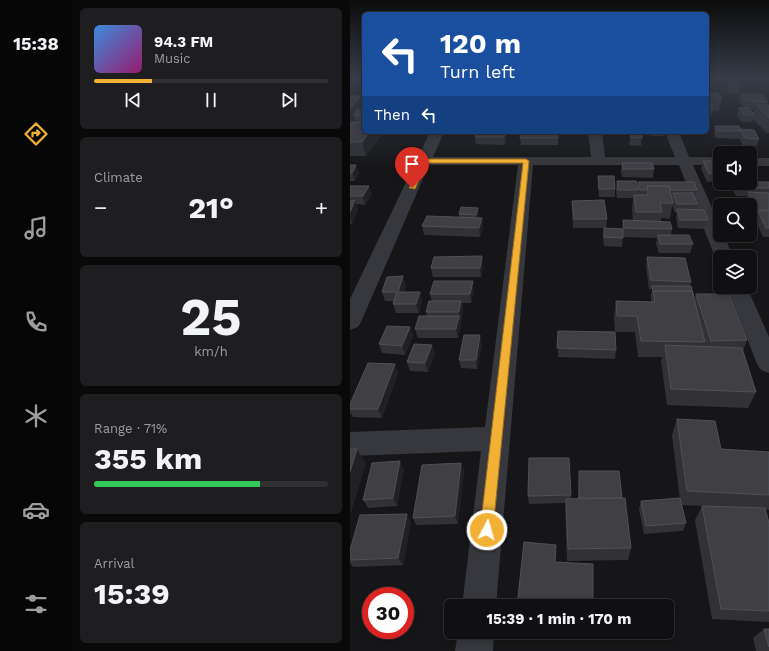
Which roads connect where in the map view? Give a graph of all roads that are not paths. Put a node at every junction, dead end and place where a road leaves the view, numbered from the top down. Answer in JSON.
{"nodes":[{"id":1,"x":437,"y":134,"type":"edge"},
{"id":2,"x":595,"y":134,"type":"edge"},
{"id":3,"x":673,"y":134,"type":"edge"},
{"id":4,"x":598,"y":160,"type":"junction"},
{"id":5,"x":425,"y":161,"type":"junction"},
{"id":6,"x":526,"y":161,"type":"junction"},
{"id":7,"x":683,"y":161,"type":"junction"},
{"id":8,"x":713,"y":161,"type":"edge"},
{"id":9,"x":757,"y":162,"type":"edge"},
{"id":10,"x":769,"y":162,"type":"edge"},
{"id":11,"x":721,"y":250,"type":"edge"},
{"id":12,"x":739,"y":294,"type":"edge"},
{"id":13,"x":350,"y":322,"type":"edge"},
{"id":14,"x":769,"y":364,"type":"edge"},
{"id":15,"x":496,"y":439,"type":"junction"},
{"id":16,"x":350,"y":444,"type":"edge"},
{"id":17,"x":480,"y":599,"type":"edge"},
{"id":18,"x":475,"y":639,"type":"edge"},
{"id":19,"x":474,"y":651,"type":"edge"}],
"edges":[{"from":1,"to":5,"type":"street"},
{"from":2,"to":4,"type":"street"},
{"from":3,"to":7,"type":"street"},
{"from":4,"to":6,"type":"street"},
{"from":4,"to":7,"type":"street"},
{"from":5,"to":6,"type":"street"},
{"from":5,"to":13,"type":"street"},
{"from":6,"to":15,"type":"street"},
{"from":7,"to":8,"type":"street"},
{"from":7,"to":11,"type":"street"},
{"from":9,"to":10,"type":"street"},
{"from":12,"to":14,"type":"street"},
{"from":15,"to":16,"type":"street"},
{"from":15,"to":17,"type":"street"},
{"from":18,"to":19,"type":"street"}]}
